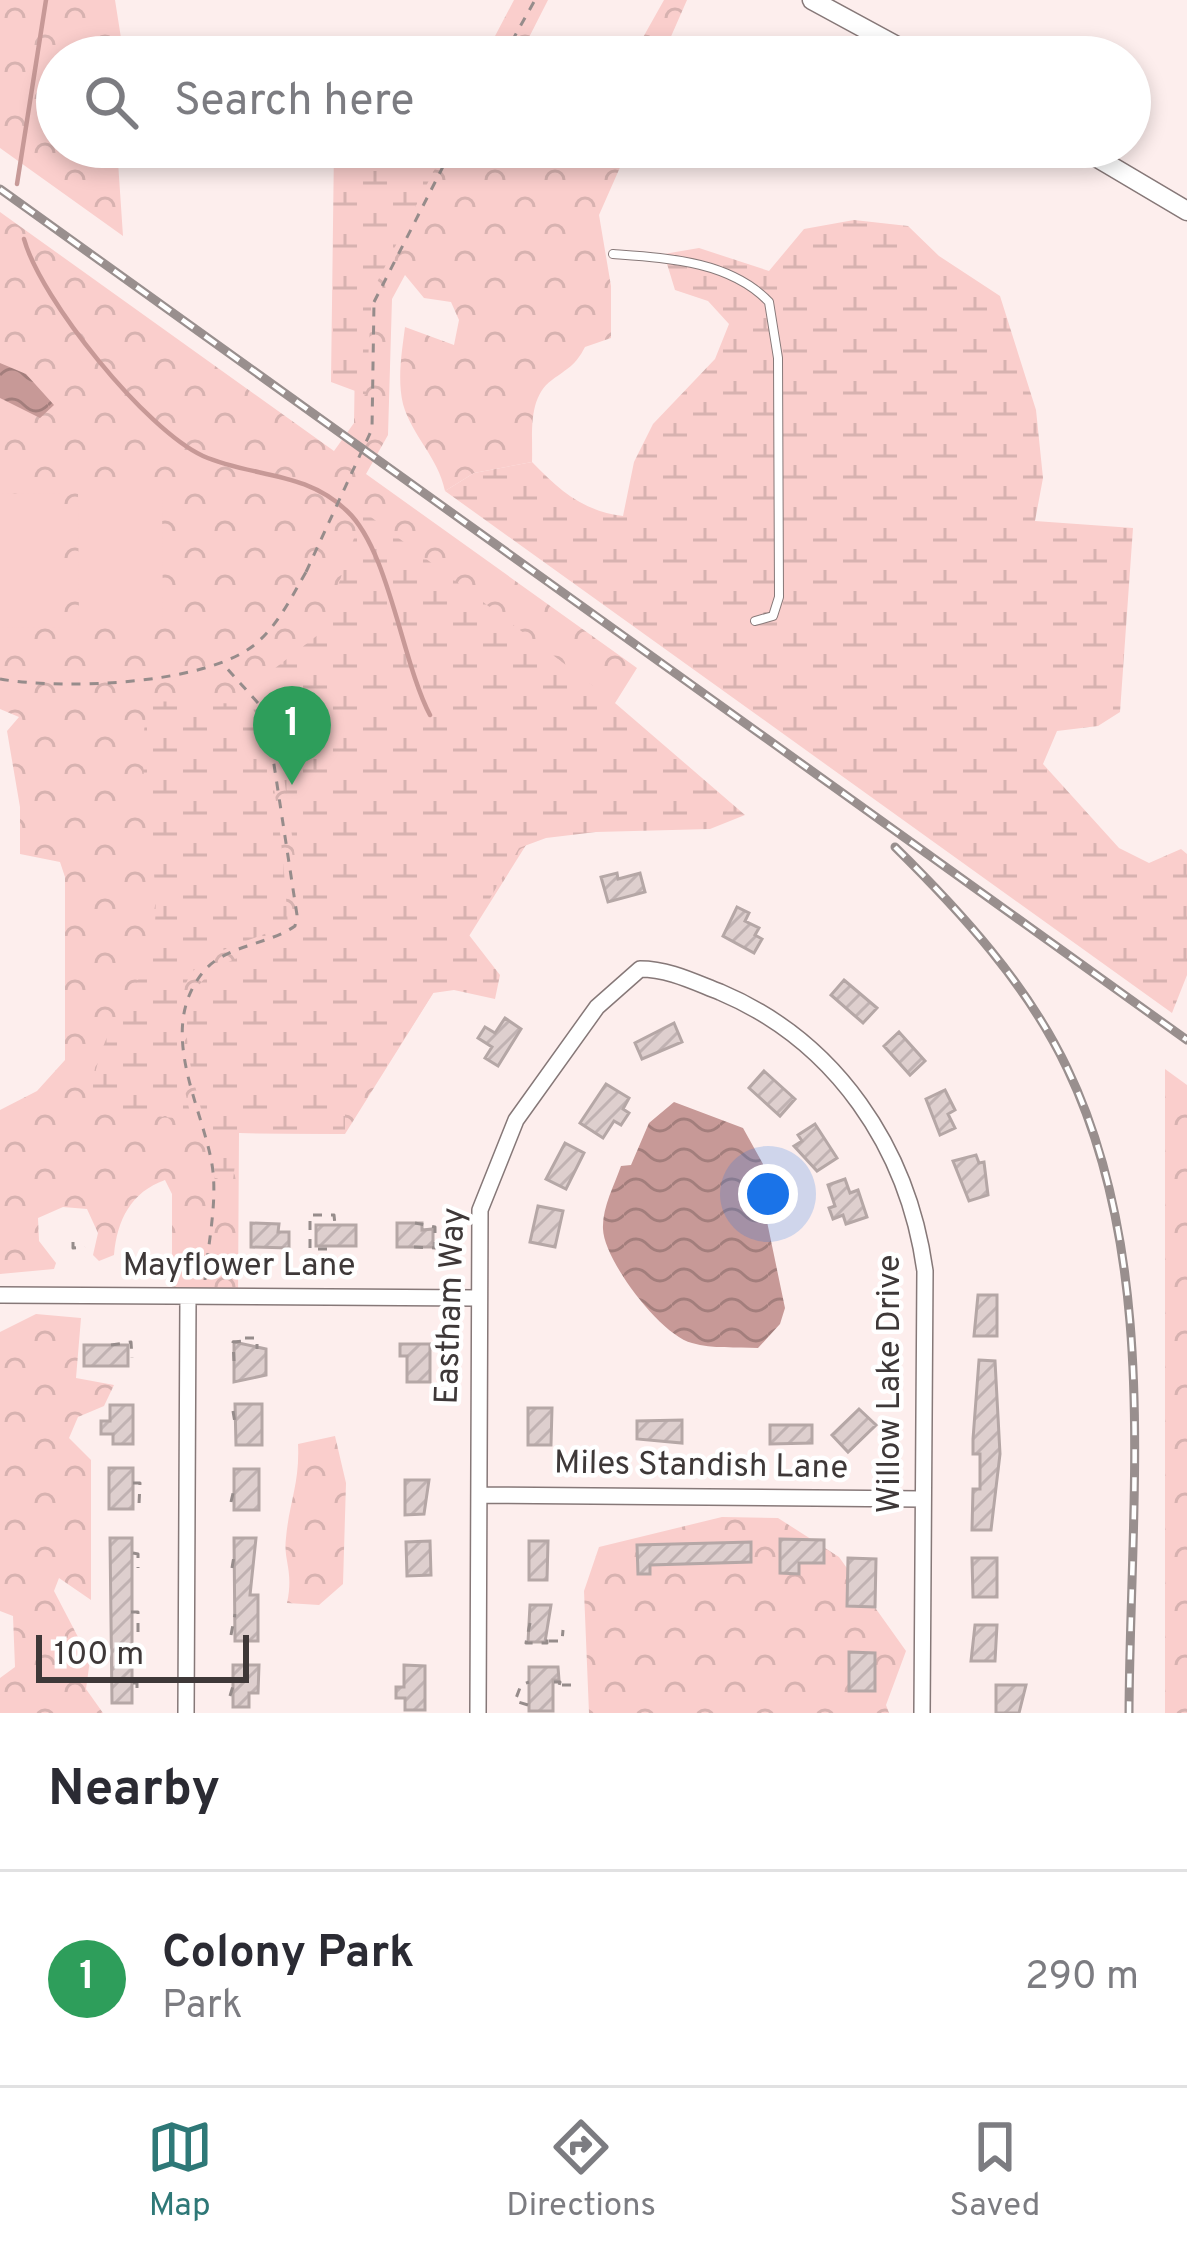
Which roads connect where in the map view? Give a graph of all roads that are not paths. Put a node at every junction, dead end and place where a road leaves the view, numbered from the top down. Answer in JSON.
{"nodes":[{"id":1,"x":812,"y":0,"type":"edge"},
{"id":2,"x":878,"y":36,"type":"edge"},
{"id":3,"x":1114,"y":168,"type":"edge"},
{"id":4,"x":1187,"y":211,"type":"edge"},
{"id":5,"x":613,"y":254,"type":"dead end"},
{"id":6,"x":755,"y":621,"type":"dead end"},
{"id":7,"x":655,"y":969,"type":"joint"},
{"id":8,"x":0,"y":1295,"type":"edge"},
{"id":9,"x":188,"y":1297,"type":"junction"},
{"id":10,"x":477,"y":1298,"type":"junction"},
{"id":11,"x":479,"y":1495,"type":"junction"},
{"id":12,"x":921,"y":1499,"type":"junction"},
{"id":13,"x":186,"y":1713,"type":"edge"},
{"id":14,"x":478,"y":1713,"type":"edge"},
{"id":15,"x":922,"y":1713,"type":"edge"}],
"edges":[{"from":1,"to":2,"type":"street"},
{"from":3,"to":4,"type":"street"},
{"from":5,"to":6,"type":"lane"},
{"from":7,"to":10,"type":"street","name":"Eastham Way"},
{"from":7,"to":12,"type":"street","name":"Willow Lake Drive"},
{"from":8,"to":9,"type":"street","name":"Mayflower Lane"},
{"from":9,"to":10,"type":"street","name":"Mayflower Lane"},
{"from":9,"to":13,"type":"street"},
{"from":10,"to":11,"type":"street","name":"Eastham Way"},
{"from":11,"to":12,"type":"street","name":"Miles Standish Lane"},
{"from":11,"to":14,"type":"street","name":"Eastham Way"},
{"from":12,"to":15,"type":"street","name":"Willow Lake Drive"}]}
